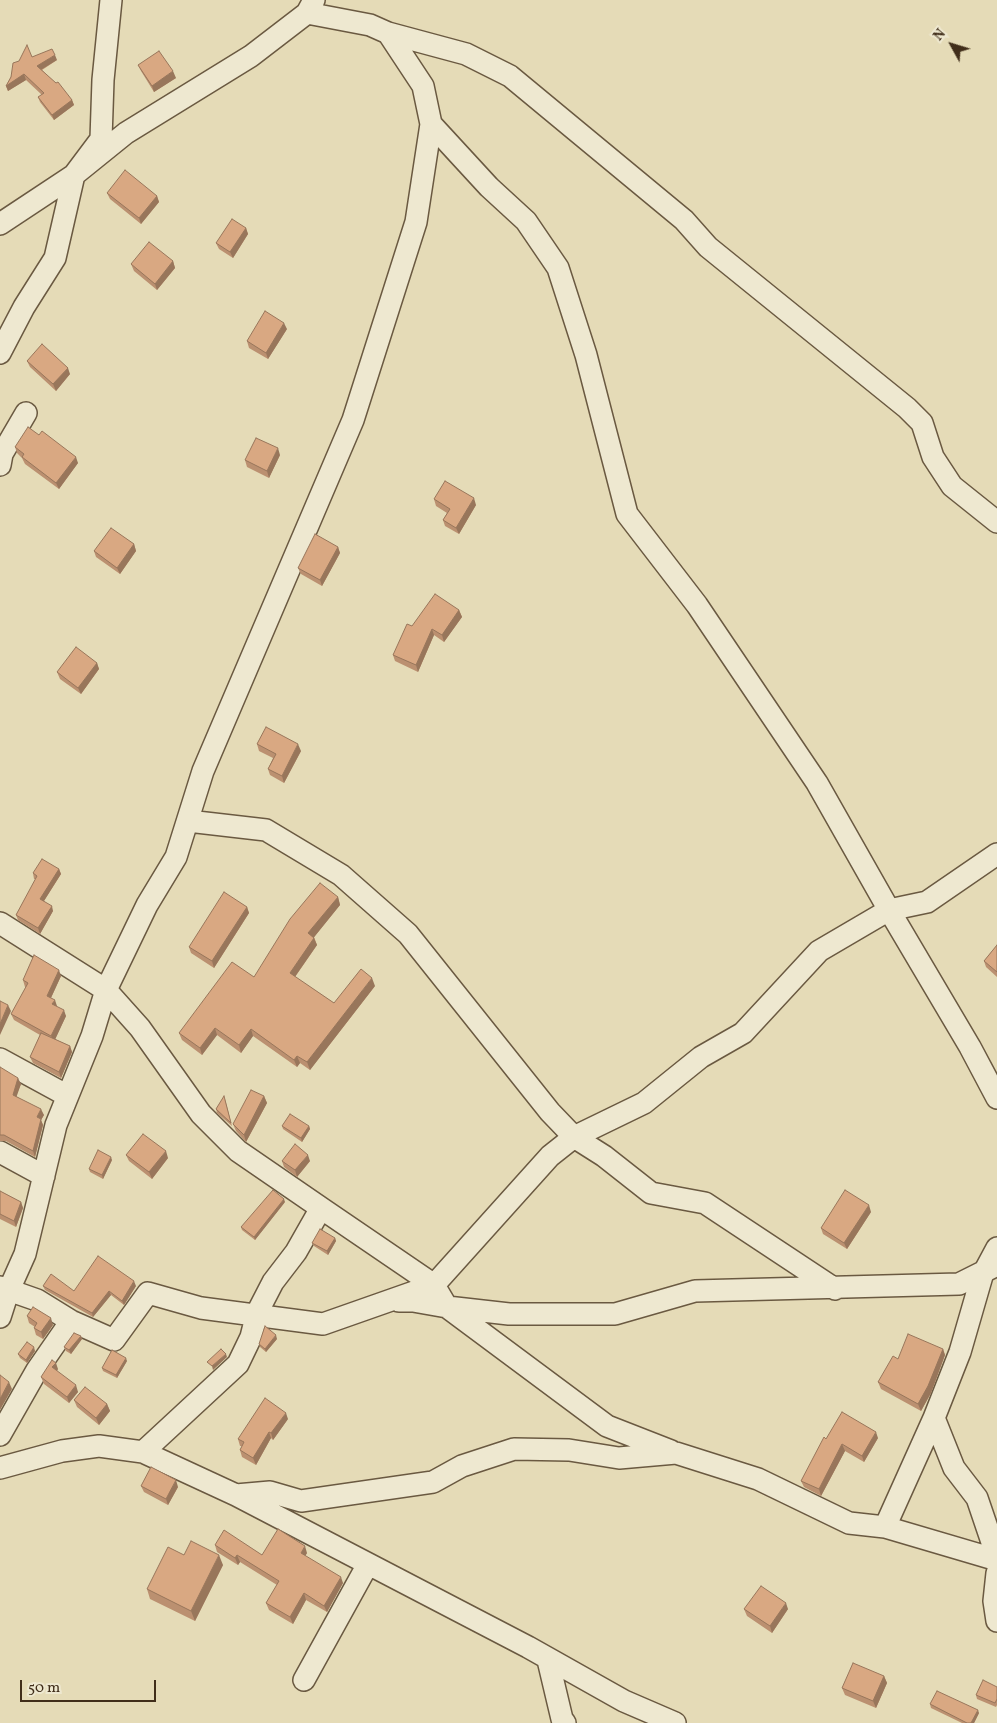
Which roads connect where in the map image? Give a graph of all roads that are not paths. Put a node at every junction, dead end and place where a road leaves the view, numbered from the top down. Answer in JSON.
{"nodes":[{"id":1,"x":111,"y":0,"type":"edge"},
{"id":2,"x":311,"y":6,"type":"edge"},
{"id":3,"x":388,"y":33,"type":"junction"},
{"id":4,"x":431,"y":124,"type":"junction"},
{"id":5,"x":74,"y":175,"type":"junction"},
{"id":6,"x":0,"y":224,"type":"edge"},
{"id":7,"x":0,"y":353,"type":"edge"},
{"id":8,"x":26,"y":413,"type":"dead end"},
{"id":9,"x":0,"y":465,"type":"edge"},
{"id":10,"x":997,"y":522,"type":"edge"},
{"id":11,"x":188,"y":821,"type":"junction"},
{"id":12,"x":997,"y":854,"type":"edge"},
{"id":13,"x":889,"y":910,"type":"junction"},
{"id":14,"x":2,"y":928,"type":"edge"},
{"id":15,"x":106,"y":990,"type":"junction"},
{"id":16,"x":0,"y":1059,"type":"edge"},
{"id":17,"x":66,"y":1095,"type":"junction"},
{"id":18,"x":997,"y":1098,"type":"edge"},
{"id":19,"x":574,"y":1138,"type":"junction"},
{"id":20,"x":0,"y":1152,"type":"edge"},
{"id":21,"x":44,"y":1176,"type":"junction"},
{"id":22,"x":321,"y":1208,"type":"junction"},
{"id":23,"x":997,"y":1248,"type":"edge"},
{"id":24,"x":991,"y":1268,"type":"edge"},
{"id":25,"x":434,"y":1285,"type":"junction"},
{"id":26,"x":835,"y":1289,"type":"junction"},
{"id":27,"x":4,"y":1290,"type":"edge"},
{"id":28,"x":384,"y":1302,"type":"junction"},
{"id":29,"x":447,"y":1307,"type":"junction"},
{"id":30,"x":256,"y":1314,"type":"junction"},
{"id":31,"x":0,"y":1317,"type":"edge"},
{"id":32,"x":71,"y":1321,"type":"junction"},
{"id":33,"x":934,"y":1418,"type":"junction"},
{"id":34,"x":0,"y":1435,"type":"edge"},
{"id":35,"x":143,"y":1452,"type":"junction"},
{"id":36,"x":676,"y":1453,"type":"junction"},
{"id":37,"x":0,"y":1468,"type":"edge"},
{"id":38,"x":236,"y":1495,"type":"junction"},
{"id":39,"x":885,"y":1527,"type":"junction"},
{"id":40,"x":997,"y":1558,"type":"edge"},
{"id":41,"x":368,"y":1564,"type":"junction"},
{"id":42,"x":997,"y":1573,"type":"edge"},
{"id":43,"x":997,"y":1621,"type":"edge"},
{"id":44,"x":548,"y":1660,"type":"junction"},
{"id":45,"x":304,"y":1680,"type":"dead end"},
{"id":46,"x":565,"y":1723,"type":"edge"},
{"id":47,"x":676,"y":1723,"type":"edge"}],
"edges":[{"from":1,"to":5,"type":"street"},
{"from":2,"to":3,"type":"street"},
{"from":2,"to":5,"type":"street"},
{"from":3,"to":4,"type":"street"},
{"from":3,"to":10,"type":"street"},
{"from":4,"to":11,"type":"street"},
{"from":4,"to":13,"type":"street"},
{"from":5,"to":6,"type":"street"},
{"from":5,"to":7,"type":"street"},
{"from":8,"to":9,"type":"street"},
{"from":11,"to":15,"type":"street"},
{"from":11,"to":19,"type":"street"},
{"from":12,"to":13,"type":"street"},
{"from":13,"to":18,"type":"street"},
{"from":13,"to":19,"type":"street"},
{"from":14,"to":15,"type":"street"},
{"from":15,"to":17,"type":"street"},
{"from":15,"to":22,"type":"street"},
{"from":16,"to":17,"type":"street"},
{"from":17,"to":21,"type":"street"},
{"from":19,"to":25,"type":"street"},
{"from":19,"to":26,"type":"street"},
{"from":20,"to":21,"type":"street"},
{"from":21,"to":27,"type":"street"},
{"from":22,"to":25,"type":"street"},
{"from":22,"to":30,"type":"street"},
{"from":23,"to":24,"type":"street"},
{"from":24,"to":26,"type":"street"},
{"from":24,"to":33,"type":"street"},
{"from":25,"to":28,"type":"street"},
{"from":25,"to":29,"type":"street"},
{"from":26,"to":29,"type":"street"},
{"from":27,"to":31,"type":"street"},
{"from":27,"to":32,"type":"street"},
{"from":28,"to":29,"type":"street"},
{"from":28,"to":30,"type":"street"},
{"from":29,"to":36,"type":"street"},
{"from":30,"to":32,"type":"street"},
{"from":30,"to":35,"type":"street"},
{"from":32,"to":34,"type":"street"},
{"from":33,"to":39,"type":"street"},
{"from":33,"to":40,"type":"street"},
{"from":35,"to":37,"type":"street"},
{"from":35,"to":38,"type":"street"},
{"from":36,"to":38,"type":"street"},
{"from":36,"to":39,"type":"street"},
{"from":38,"to":41,"type":"street"},
{"from":39,"to":40,"type":"street"},
{"from":41,"to":44,"type":"street"},
{"from":41,"to":45,"type":"street"},
{"from":42,"to":43,"type":"street"},
{"from":44,"to":46,"type":"street"},
{"from":44,"to":47,"type":"street"}]}
